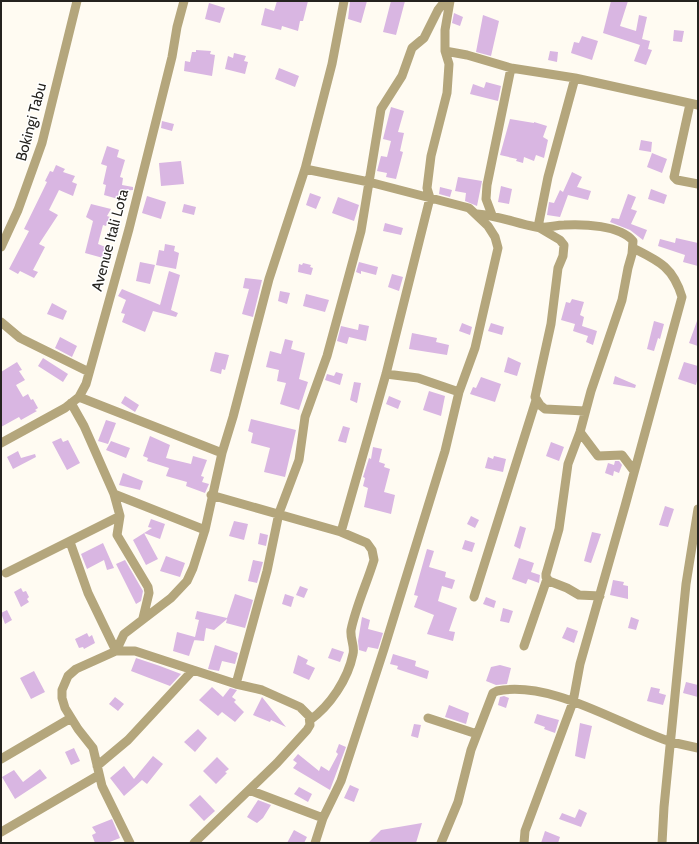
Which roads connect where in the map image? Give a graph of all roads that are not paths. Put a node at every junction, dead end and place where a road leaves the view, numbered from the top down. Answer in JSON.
{"nodes":[{"id":1,"x":77,"y":1,"type":"edge"},
{"id":2,"x":184,"y":1,"type":"edge"},
{"id":3,"x":344,"y":1,"type":"edge"},
{"id":4,"x":445,"y":1,"type":"edge"},
{"id":5,"x":450,"y":1,"type":"edge"},
{"id":6,"x":445,"y":51,"type":"junction"},
{"id":7,"x":511,"y":68,"type":"junction"},
{"id":8,"x":575,"y":78,"type":"junction"},
{"id":9,"x":694,"y":104,"type":"edge"},
{"id":10,"x":305,"y":169,"type":"junction"},
{"id":11,"x":369,"y":182,"type":"junction"},
{"id":12,"x":698,"y":184,"type":"edge"},
{"id":13,"x":430,"y":198,"type":"junction"},
{"id":14,"x":477,"y":214,"type":"junction"},
{"id":15,"x":492,"y":215,"type":"junction"},
{"id":16,"x":538,"y":227,"type":"junction"},
{"id":17,"x":1,"y":247,"type":"edge"},
{"id":18,"x":634,"y":248,"type":"junction"},
{"id":19,"x":1,"y":322,"type":"edge"},
{"id":20,"x":89,"y":372,"type":"junction"},
{"id":21,"x":386,"y":374,"type":"junction"},
{"id":22,"x":459,"y":392,"type":"junction"},
{"id":23,"x":79,"y":397,"type":"junction"},
{"id":24,"x":536,"y":400,"type":"junction"},
{"id":25,"x":71,"y":404,"type":"junction"},
{"id":26,"x":585,"y":411,"type":"junction"},
{"id":27,"x":580,"y":432,"type":"junction"},
{"id":28,"x":1,"y":443,"type":"edge"},
{"id":29,"x":222,"y":453,"type":"junction"},
{"id":30,"x":634,"y":471,"type":"junction"},
{"id":31,"x":114,"y":494,"type":"junction"},
{"id":32,"x":211,"y":495,"type":"junction"},
{"id":33,"x":698,"y":509,"type":"edge"},
{"id":34,"x":279,"y":513,"type":"junction"},
{"id":35,"x":120,"y":516,"type":"junction"},
{"id":36,"x":205,"y":530,"type":"junction"},
{"id":37,"x":341,"y":532,"type":"junction"},
{"id":38,"x":70,"y":542,"type":"junction"},
{"id":39,"x":6,"y":573,"type":"dead end"},
{"id":40,"x":547,"y":579,"type":"junction"},
{"id":41,"x":600,"y":596,"type":"junction"},
{"id":42,"x":474,"y":597,"type":"dead end"},
{"id":43,"x":143,"y":618,"type":"junction"},
{"id":44,"x":524,"y":646,"type":"dead end"},
{"id":45,"x":116,"y":651,"type":"junction"},
{"id":46,"x":193,"y":670,"type":"junction"},
{"id":47,"x":236,"y":684,"type":"junction"},
{"id":48,"x":573,"y":702,"type":"junction"},
{"id":49,"x":71,"y":718,"type":"junction"},
{"id":50,"x":428,"y":718,"type":"dead end"},
{"id":51,"x":310,"y":720,"type":"junction"},
{"id":52,"x":477,"y":734,"type":"junction"},
{"id":53,"x":671,"y":742,"type":"junction"},
{"id":54,"x":698,"y":748,"type":"edge"},
{"id":55,"x":1,"y":759,"type":"edge"},
{"id":56,"x":98,"y":771,"type":"junction"},
{"id":57,"x":249,"y":790,"type":"junction"},
{"id":58,"x":323,"y":818,"type":"junction"},
{"id":59,"x":1,"y":832,"type":"edge"},
{"id":60,"x":130,"y":843,"type":"edge"},
{"id":61,"x":194,"y":843,"type":"edge"},
{"id":62,"x":315,"y":843,"type":"edge"},
{"id":63,"x":442,"y":843,"type":"edge"},
{"id":64,"x":524,"y":843,"type":"edge"},
{"id":65,"x":662,"y":843,"type":"edge"}],
"edges":[{"from":1,"to":17,"type":"street","name":"Bokingi Tabu"},
{"from":2,"to":20,"type":"street","name":"Avenue Itali Lota"},
{"from":3,"to":10,"type":"street"},
{"from":4,"to":11,"type":"street"},
{"from":5,"to":6,"type":"street"},
{"from":6,"to":7,"type":"street"},
{"from":6,"to":13,"type":"street"},
{"from":7,"to":8,"type":"street"},
{"from":7,"to":15,"type":"street"},
{"from":8,"to":9,"type":"street"},
{"from":8,"to":16,"type":"street"},
{"from":9,"to":12,"type":"street"},
{"from":10,"to":11,"type":"street"},
{"from":10,"to":29,"type":"street"},
{"from":11,"to":13,"type":"street"},
{"from":11,"to":34,"type":"street"},
{"from":13,"to":14,"type":"street"},
{"from":13,"to":21,"type":"street"},
{"from":14,"to":15,"type":"street"},
{"from":14,"to":22,"type":"street"},
{"from":15,"to":16,"type":"street"},
{"from":16,"to":18,"type":"street"},
{"from":16,"to":24,"type":"street"},
{"from":18,"to":26,"type":"street"},
{"from":18,"to":30,"type":"street"},
{"from":19,"to":20,"type":"street"},
{"from":20,"to":23,"type":"street","name":"Avenue Itali Lota"},
{"from":21,"to":22,"type":"street"},
{"from":21,"to":37,"type":"street"},
{"from":22,"to":58,"type":"street"},
{"from":23,"to":25,"type":"street","name":"Avenue Itali Lota"},
{"from":23,"to":29,"type":"street"},
{"from":24,"to":26,"type":"street"},
{"from":24,"to":42,"type":"street"},
{"from":25,"to":28,"type":"street","name":"Avenue Itali Lota"},
{"from":25,"to":31,"type":"street"},
{"from":26,"to":27,"type":"street"},
{"from":27,"to":30,"type":"street"},
{"from":27,"to":40,"type":"street"},
{"from":29,"to":32,"type":"street"},
{"from":30,"to":41,"type":"street"},
{"from":31,"to":35,"type":"street"},
{"from":31,"to":36,"type":"street"},
{"from":32,"to":34,"type":"street"},
{"from":32,"to":36,"type":"street"},
{"from":33,"to":53,"type":"street"},
{"from":34,"to":37,"type":"street"},
{"from":34,"to":47,"type":"street"},
{"from":35,"to":38,"type":"street"},
{"from":35,"to":43,"type":"street"},
{"from":36,"to":43,"type":"street"},
{"from":37,"to":51,"type":"street"},
{"from":38,"to":39,"type":"street"},
{"from":38,"to":45,"type":"street"},
{"from":40,"to":41,"type":"street"},
{"from":40,"to":44,"type":"street"},
{"from":41,"to":48,"type":"street"},
{"from":43,"to":45,"type":"street"},
{"from":45,"to":46,"type":"street"},
{"from":45,"to":49,"type":"street"},
{"from":46,"to":47,"type":"street"},
{"from":46,"to":56,"type":"street"},
{"from":47,"to":51,"type":"street"},
{"from":48,"to":52,"type":"street"},
{"from":48,"to":53,"type":"street"},
{"from":48,"to":64,"type":"street"},
{"from":49,"to":55,"type":"street"},
{"from":49,"to":56,"type":"street"},
{"from":50,"to":52,"type":"street"},
{"from":51,"to":57,"type":"street"},
{"from":52,"to":63,"type":"street"},
{"from":53,"to":54,"type":"street"},
{"from":53,"to":65,"type":"street"},
{"from":56,"to":59,"type":"street"},
{"from":56,"to":60,"type":"street"},
{"from":57,"to":58,"type":"street"},
{"from":57,"to":61,"type":"street"},
{"from":58,"to":62,"type":"street"}]}
